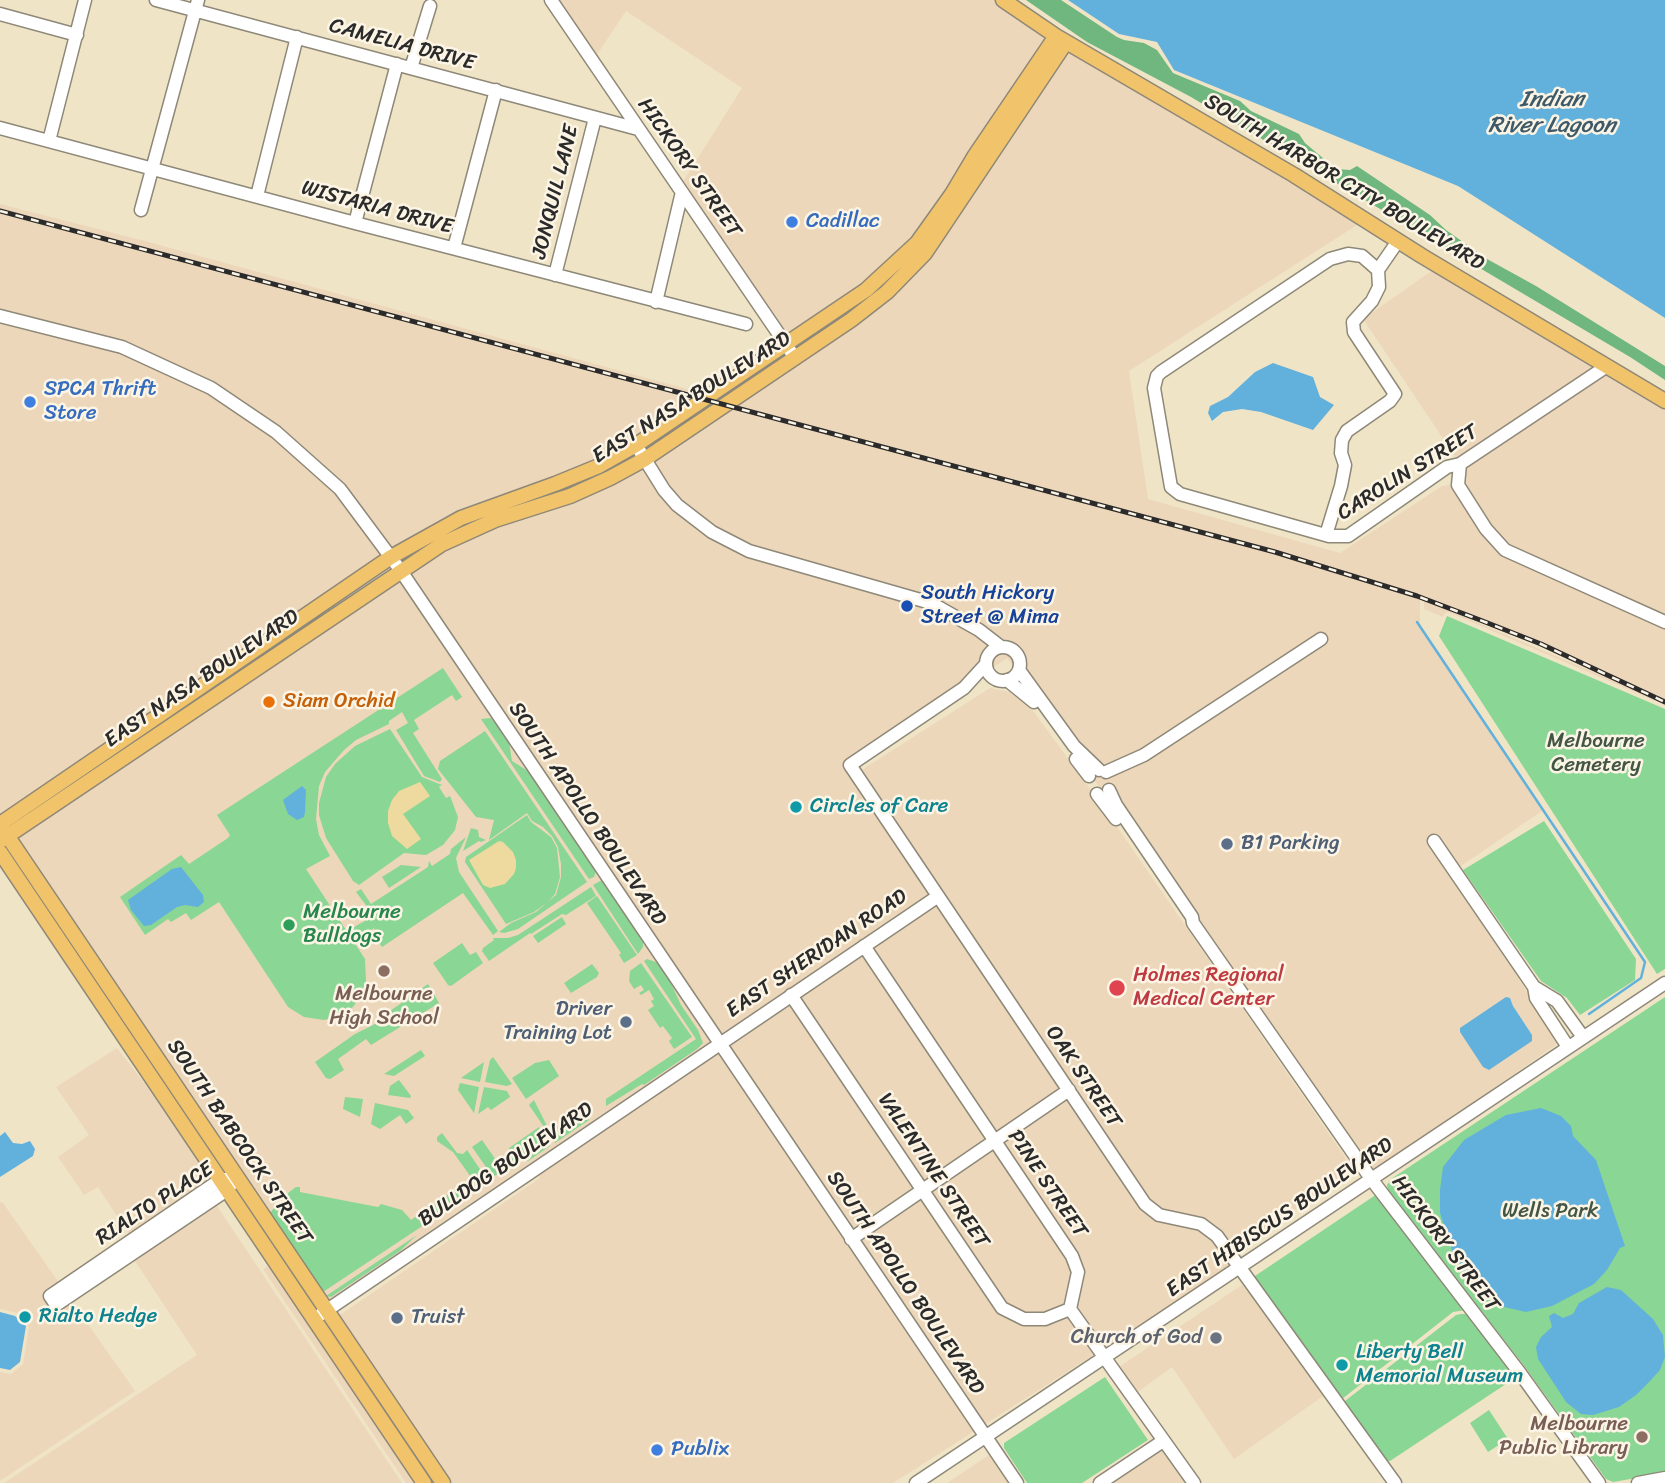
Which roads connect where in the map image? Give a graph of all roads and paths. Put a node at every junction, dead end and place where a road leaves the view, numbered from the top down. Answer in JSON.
{"nodes":[{"id":1,"x":85,"y":0,"type":"edge"},
{"id":2,"x":156,"y":0,"type":"edge"},
{"id":3,"x":551,"y":0,"type":"edge"},
{"id":4,"x":1003,"y":0,"type":"edge"},
{"id":5,"x":196,"y":5,"type":"edge"},
{"id":6,"x":430,"y":6,"type":"dead end"},
{"id":7,"x":0,"y":14,"type":"edge"},
{"id":8,"x":76,"y":35,"type":"junction"},
{"id":9,"x":297,"y":37,"type":"junction"},
{"id":10,"x":1061,"y":39,"type":"junction"},
{"id":11,"x":397,"y":64,"type":"junction"},
{"id":12,"x":411,"y":68,"type":"junction"},
{"id":13,"x":496,"y":90,"type":"junction"},
{"id":14,"x":595,"y":118,"type":"junction"},
{"id":15,"x":0,"y":128,"type":"edge"},
{"id":16,"x":638,"y":129,"type":"junction"},
{"id":17,"x":49,"y":141,"type":"junction"},
{"id":18,"x":152,"y":168,"type":"junction"},
{"id":19,"x":682,"y":192,"type":"junction"},
{"id":20,"x":257,"y":196,"type":"junction"},
{"id":21,"x":141,"y":210,"type":"dead end"},
{"id":22,"x":355,"y":223,"type":"junction"},
{"id":23,"x":1398,"y":241,"type":"junction"},
{"id":24,"x":454,"y":248,"type":"junction"},
{"id":25,"x":1378,"y":270,"type":"junction"},
{"id":26,"x":555,"y":275,"type":"junction"},
{"id":27,"x":656,"y":302,"type":"junction"},
{"id":28,"x":0,"y":316,"type":"edge"},
{"id":29,"x":746,"y":324,"type":"dead end"},
{"id":30,"x":786,"y":345,"type":"junction"},
{"id":31,"x":795,"y":358,"type":"junction"},
{"id":32,"x":1607,"y":366,"type":"junction"},
{"id":33,"x":1665,"y":401,"type":"edge"},
{"id":34,"x":636,"y":445,"type":"junction"},
{"id":35,"x":645,"y":459,"type":"junction"},
{"id":36,"x":1460,"y":464,"type":"junction"},
{"id":37,"x":493,"y":513,"type":"junction"},
{"id":38,"x":1325,"y":535,"type":"junction"},
{"id":39,"x":391,"y":557,"type":"junction"},
{"id":40,"x":401,"y":571,"type":"junction"},
{"id":41,"x":1665,"y":622,"type":"edge"},
{"id":42,"x":975,"y":629,"type":"junction"},
{"id":43,"x":1321,"y":639,"type":"dead end"},
{"id":44,"x":1001,"y":647,"type":"junction"},
{"id":45,"x":987,"y":661,"type":"junction"},
{"id":46,"x":1019,"y":670,"type":"junction"},
{"id":47,"x":1001,"y":679,"type":"junction"},
{"id":48,"x":964,"y":688,"type":"junction"},
{"id":49,"x":1138,"y":759,"type":"junction"},
{"id":50,"x":1098,"y":773,"type":"junction"},
{"id":51,"x":1106,"y":790,"type":"junction"},
{"id":52,"x":2,"y":831,"type":"edge"},
{"id":53,"x":1434,"y":841,"type":"dead end"},
{"id":54,"x":0,"y":852,"type":"edge"},
{"id":55,"x":937,"y":897,"type":"junction"},
{"id":56,"x":864,"y":946,"type":"junction"},
{"id":57,"x":1665,"y":983,"type":"edge"},
{"id":58,"x":1534,"y":988,"type":"junction"},
{"id":59,"x":791,"y":995,"type":"junction"},
{"id":60,"x":1583,"y":1037,"type":"junction"},
{"id":61,"x":719,"y":1043,"type":"junction"},
{"id":62,"x":1568,"y":1047,"type":"junction"},
{"id":63,"x":1069,"y":1090,"type":"junction"},
{"id":64,"x":995,"y":1140,"type":"junction"},
{"id":65,"x":237,"y":1177,"type":"junction"},
{"id":66,"x":1372,"y":1180,"type":"junction"},
{"id":67,"x":223,"y":1185,"type":"junction"},
{"id":68,"x":922,"y":1189,"type":"junction"},
{"id":69,"x":851,"y":1239,"type":"junction"},
{"id":70,"x":1240,"y":1268,"type":"junction"},
{"id":71,"x":53,"y":1301,"type":"dead end"},
{"id":72,"x":1070,"y":1309,"type":"junction"},
{"id":73,"x":327,"y":1311,"type":"junction"},
{"id":74,"x":314,"y":1319,"type":"junction"},
{"id":75,"x":1105,"y":1359,"type":"junction"},
{"id":76,"x":985,"y":1437,"type":"junction"},
{"id":77,"x":1163,"y":1441,"type":"junction"},
{"id":78,"x":1665,"y":1478,"type":"edge"},
{"id":79,"x":425,"y":1483,"type":"edge"},
{"id":80,"x":443,"y":1483,"type":"edge"},
{"id":81,"x":916,"y":1483,"type":"edge"},
{"id":82,"x":1017,"y":1483,"type":"edge"},
{"id":83,"x":1100,"y":1483,"type":"edge"},
{"id":84,"x":1194,"y":1483,"type":"edge"},
{"id":85,"x":1395,"y":1483,"type":"edge"},
{"id":86,"x":1599,"y":1483,"type":"edge"},
{"id":87,"x":1638,"y":1483,"type":"edge"}],
"edges":[{"from":1,"to":8,"type":"street"},
{"from":2,"to":5,"type":"street","name":"CAMELIA DRIVE"},
{"from":3,"to":16,"type":"street","name":"HICKORY STREET"},
{"from":4,"to":10,"type":"main road","name":"SOUTH HARBOR CITY BOULEVARD"},
{"from":5,"to":9,"type":"street","name":"CAMELIA DRIVE"},
{"from":5,"to":18,"type":"street"},
{"from":6,"to":12,"type":"street"},
{"from":7,"to":8,"type":"street"},
{"from":8,"to":17,"type":"street"},
{"from":9,"to":11,"type":"street","name":"CAMELIA DRIVE"},
{"from":9,"to":20,"type":"street"},
{"from":10,"to":23,"type":"main road","name":"SOUTH HARBOR CITY BOULEVARD"},
{"from":10,"to":30,"type":"main road","name":"EAST NASA BOULEVARD"},
{"from":10,"to":31,"type":"main road","name":"EAST NASA BOULEVARD"},
{"from":11,"to":12,"type":"street","name":"CAMELIA DRIVE"},
{"from":11,"to":22,"type":"street"},
{"from":12,"to":13,"type":"street","name":"CAMELIA DRIVE"},
{"from":13,"to":14,"type":"street","name":"CAMELIA DRIVE"},
{"from":13,"to":24,"type":"street"},
{"from":14,"to":16,"type":"street","name":"CAMELIA DRIVE"},
{"from":14,"to":26,"type":"street","name":"JONQUIL LANE"},
{"from":15,"to":17,"type":"street","name":"WISTARIA DRIVE"},
{"from":16,"to":19,"type":"street","name":"HICKORY STREET"},
{"from":17,"to":18,"type":"street","name":"WISTARIA DRIVE"},
{"from":18,"to":20,"type":"street","name":"WISTARIA DRIVE"},
{"from":18,"to":21,"type":"street"},
{"from":19,"to":27,"type":"street"},
{"from":19,"to":30,"type":"street","name":"HICKORY STREET"},
{"from":20,"to":22,"type":"street","name":"WISTARIA DRIVE"},
{"from":22,"to":24,"type":"street","name":"WISTARIA DRIVE"},
{"from":23,"to":25,"type":"street"},
{"from":23,"to":32,"type":"main road","name":"SOUTH HARBOR CITY BOULEVARD"},
{"from":24,"to":26,"type":"street","name":"WISTARIA DRIVE"},
{"from":25,"to":38,"type":"street"},
{"from":25,"to":38,"type":"street","name":"CAROLIN STREET"},
{"from":26,"to":27,"type":"street","name":"WISTARIA DRIVE"},
{"from":27,"to":29,"type":"street","name":"WISTARIA DRIVE"},
{"from":28,"to":39,"type":"street","name":"SOUTH APOLLO BOULEVARD"},
{"from":30,"to":31,"type":"street","name":"HICKORY STREET"},
{"from":30,"to":34,"type":"main road","name":"EAST NASA BOULEVARD"},
{"from":31,"to":35,"type":"main road","name":"EAST NASA BOULEVARD"},
{"from":32,"to":33,"type":"main road","name":"SOUTH HARBOR CITY BOULEVARD"},
{"from":32,"to":36,"type":"street","name":"CAROLIN STREET"},
{"from":34,"to":35,"type":"street"},
{"from":34,"to":37,"type":"main road","name":"EAST NASA BOULEVARD"},
{"from":35,"to":37,"type":"main road","name":"EAST NASA BOULEVARD"},
{"from":35,"to":42,"type":"street"},
{"from":36,"to":38,"type":"street","name":"CAROLIN STREET"},
{"from":36,"to":41,"type":"street"},
{"from":37,"to":39,"type":"main road","name":"EAST NASA BOULEVARD"},
{"from":37,"to":40,"type":"main road","name":"EAST NASA BOULEVARD"},
{"from":39,"to":40,"type":"street","name":"SOUTH APOLLO BOULEVARD"},
{"from":39,"to":52,"type":"main road","name":"EAST NASA BOULEVARD"},
{"from":40,"to":52,"type":"main road","name":"EAST NASA BOULEVARD"},
{"from":40,"to":61,"type":"street","name":"SOUTH APOLLO BOULEVARD"},
{"from":42,"to":44,"type":"street"},
{"from":42,"to":45,"type":"street"},
{"from":43,"to":49,"type":"street"},
{"from":44,"to":45,"type":"street"},
{"from":44,"to":46,"type":"street"},
{"from":45,"to":47,"type":"street"},
{"from":45,"to":48,"type":"street","name":"OAK STREET"},
{"from":46,"to":47,"type":"street"},
{"from":46,"to":50,"type":"street"},
{"from":47,"to":48,"type":"street","name":"OAK STREET"},
{"from":47,"to":50,"type":"street"},
{"from":48,"to":55,"type":"street","name":"OAK STREET"},
{"from":49,"to":50,"type":"street"},
{"from":49,"to":51,"type":"street"},
{"from":50,"to":51,"type":"street"},
{"from":50,"to":51,"type":"street"},
{"from":51,"to":66,"type":"street","name":"HICKORY STREET"},
{"from":52,"to":65,"type":"main road","name":"SOUTH BABCOCK STREET"},
{"from":53,"to":58,"type":"street"},
{"from":54,"to":67,"type":"main road","name":"SOUTH BABCOCK STREET"},
{"from":55,"to":56,"type":"street","name":"EAST SHERIDAN ROAD"},
{"from":55,"to":63,"type":"street","name":"OAK STREET"},
{"from":56,"to":59,"type":"street","name":"EAST SHERIDAN ROAD"},
{"from":56,"to":64,"type":"street","name":"PINE STREET"},
{"from":57,"to":60,"type":"street","name":"EAST HIBISCUS BOULEVARD"},
{"from":58,"to":60,"type":"street"},
{"from":58,"to":62,"type":"street"},
{"from":59,"to":61,"type":"street","name":"EAST SHERIDAN ROAD"},
{"from":59,"to":68,"type":"street","name":"VALENTINE STREET"},
{"from":60,"to":62,"type":"street","name":"EAST HIBISCUS BOULEVARD"},
{"from":61,"to":69,"type":"street","name":"SOUTH APOLLO BOULEVARD"},
{"from":61,"to":73,"type":"street","name":"BULLDOG BOULEVARD"},
{"from":62,"to":66,"type":"street","name":"EAST HIBISCUS BOULEVARD"},
{"from":63,"to":64,"type":"street"},
{"from":63,"to":70,"type":"street","name":"OAK STREET"},
{"from":64,"to":68,"type":"street"},
{"from":64,"to":72,"type":"street","name":"PINE STREET"},
{"from":65,"to":67,"type":"street","name":"RIALTO PLACE"},
{"from":65,"to":73,"type":"main road","name":"SOUTH BABCOCK STREET"},
{"from":66,"to":70,"type":"street","name":"EAST HIBISCUS BOULEVARD"},
{"from":66,"to":86,"type":"street","name":"HICKORY STREET"},
{"from":67,"to":71,"type":"street","name":"RIALTO PLACE"},
{"from":67,"to":74,"type":"main road","name":"SOUTH BABCOCK STREET"},
{"from":68,"to":69,"type":"street"},
{"from":68,"to":72,"type":"street","name":"VALENTINE STREET"},
{"from":69,"to":76,"type":"street","name":"SOUTH APOLLO BOULEVARD"},
{"from":70,"to":75,"type":"street","name":"EAST HIBISCUS BOULEVARD"},
{"from":70,"to":85,"type":"street","name":"OAK STREET"},
{"from":72,"to":75,"type":"street"},
{"from":73,"to":74,"type":"street","name":"BULLDOG BOULEVARD"},
{"from":73,"to":80,"type":"main road","name":"SOUTH BABCOCK STREET"},
{"from":74,"to":79,"type":"main road","name":"SOUTH BABCOCK STREET"},
{"from":75,"to":76,"type":"street","name":"EAST HIBISCUS BOULEVARD"},
{"from":75,"to":77,"type":"street"},
{"from":76,"to":81,"type":"street","name":"EAST HIBISCUS BOULEVARD"},
{"from":76,"to":82,"type":"street","name":"SOUTH APOLLO BOULEVARD"},
{"from":77,"to":83,"type":"street"},
{"from":77,"to":84,"type":"street"},
{"from":78,"to":87,"type":"street"}]}
